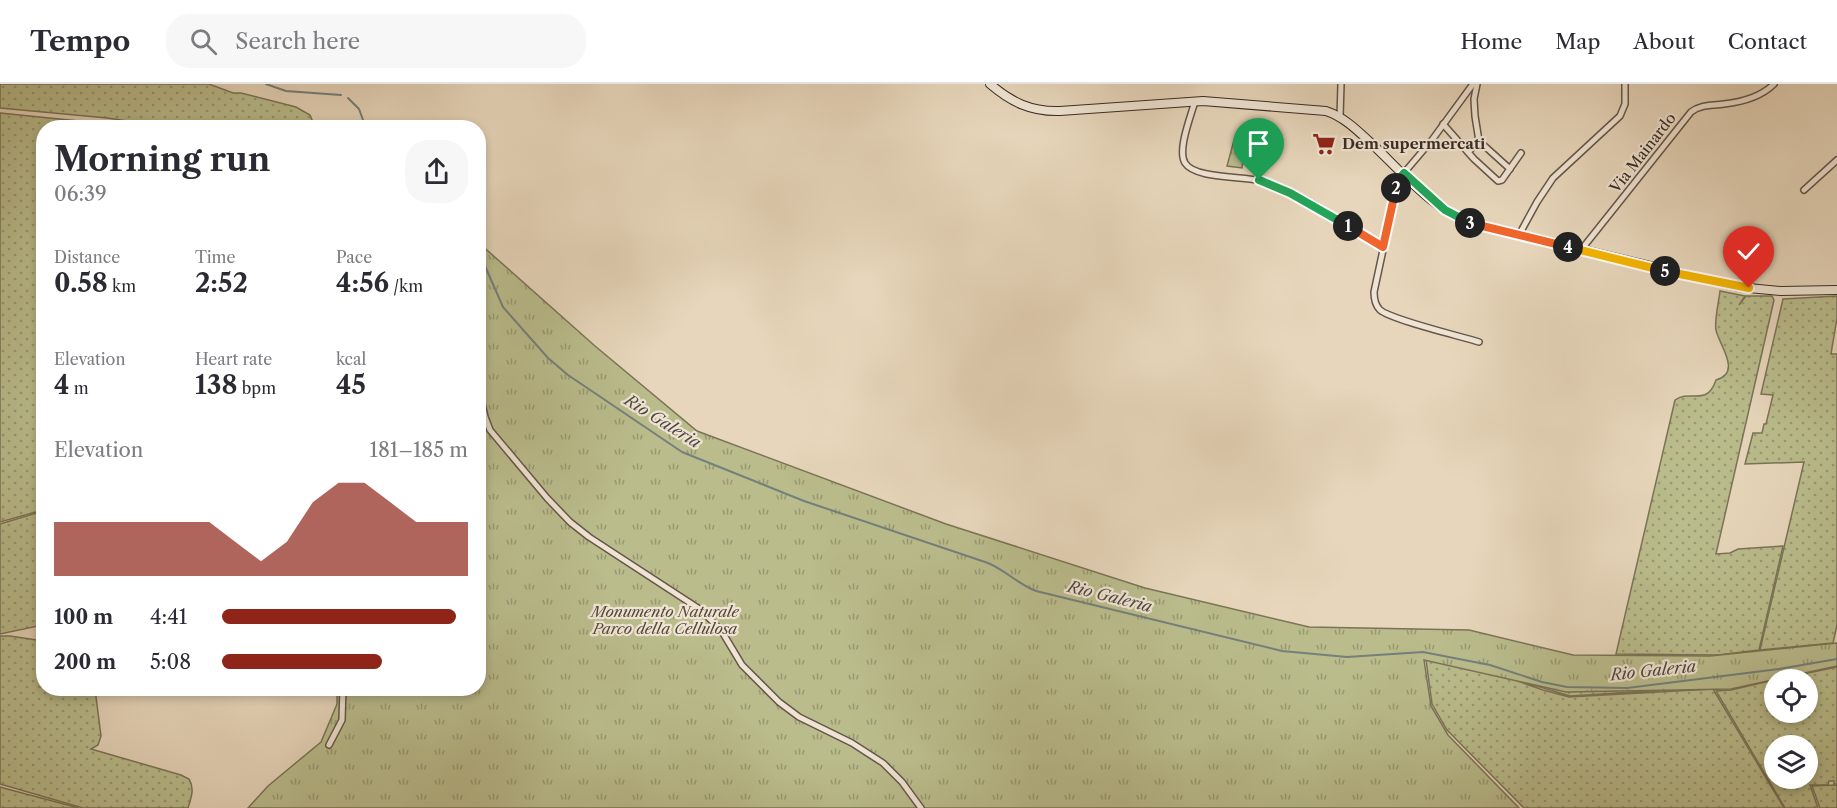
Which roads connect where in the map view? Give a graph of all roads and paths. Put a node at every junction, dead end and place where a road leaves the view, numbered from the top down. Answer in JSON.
{"nodes":[{"id":1,"x":990,"y":84,"type":"edge"},
{"id":2,"x":1341,"y":84,"type":"edge"},
{"id":3,"x":1475,"y":84,"type":"edge"},
{"id":4,"x":1625,"y":84,"type":"edge"},
{"id":5,"x":1774,"y":84,"type":"edge"},
{"id":6,"x":1195,"y":101,"type":"junction"},
{"id":7,"x":1340,"y":117,"type":"junction"},
{"id":8,"x":1443,"y":124,"type":"junction"},
{"id":9,"x":1479,"y":141,"type":"junction"},
{"id":10,"x":1468,"y":152,"type":"junction"},
{"id":11,"x":1521,"y":153,"type":"dead end"},
{"id":12,"x":1837,"y":160,"type":"edge"},
{"id":13,"x":1510,"y":169,"type":"junction"},
{"id":14,"x":1404,"y":173,"type":"junction"},
{"id":15,"x":1804,"y":190,"type":"dead end"},
{"id":16,"x":1519,"y":236,"type":"junction"},
{"id":17,"x":1383,"y":247,"type":"junction"},
{"id":18,"x":1581,"y":250,"type":"junction"},
{"id":19,"x":1837,"y":290,"type":"edge"},
{"id":20,"x":1479,"y":342,"type":"dead end"},
{"id":21,"x":486,"y":418,"type":"edge"},
{"id":22,"x":343,"y":696,"type":"edge"},
{"id":23,"x":329,"y":745,"type":"dead end"},
{"id":24,"x":921,"y":808,"type":"edge"}],
"edges":[{"from":1,"to":6,"type":"main road"},
{"from":2,"to":7,"type":"street"},
{"from":3,"to":8,"type":"street"},
{"from":3,"to":9,"type":"street"},
{"from":4,"to":16,"type":"street"},
{"from":5,"to":18,"type":"street","name":"Via Mainardo"},
{"from":6,"to":7,"type":"main road"},
{"from":6,"to":17,"type":"street"},
{"from":7,"to":14,"type":"main road"},
{"from":8,"to":10,"type":"street"},
{"from":8,"to":14,"type":"street"},
{"from":9,"to":10,"type":"street"},
{"from":9,"to":13,"type":"street"},
{"from":10,"to":13,"type":"street"},
{"from":11,"to":13,"type":"street"},
{"from":12,"to":15,"type":"street"},
{"from":14,"to":16,"type":"main road"},
{"from":14,"to":17,"type":"street"},
{"from":16,"to":18,"type":"main road"},
{"from":17,"to":20,"type":"street"},
{"from":18,"to":19,"type":"main road"},
{"from":21,"to":24,"type":"street"},
{"from":22,"to":23,"type":"street"}]}
